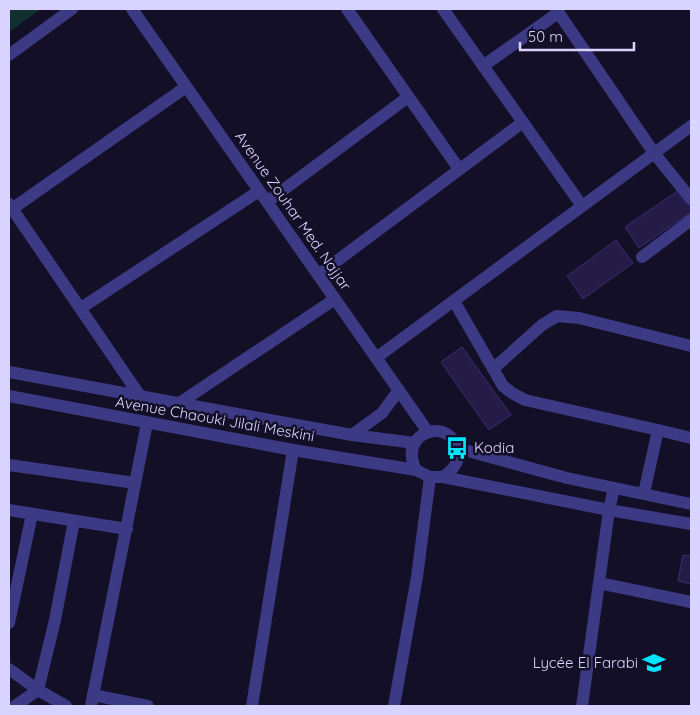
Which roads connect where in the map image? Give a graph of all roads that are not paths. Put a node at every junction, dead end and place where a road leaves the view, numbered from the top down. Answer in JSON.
{"nodes":[{"id":1,"x":72,"y":9,"type":"edge"},
{"id":2,"x":132,"y":9,"type":"edge"},
{"id":3,"x":346,"y":9,"type":"edge"},
{"id":4,"x":443,"y":9,"type":"edge"},
{"id":5,"x":557,"y":11,"type":"edge"},
{"id":6,"x":9,"y":55,"type":"edge"},
{"id":7,"x":483,"y":66,"type":"junction"},
{"id":8,"x":186,"y":87,"type":"junction"},
{"id":9,"x":408,"y":97,"type":"junction"},
{"id":10,"x":522,"y":122,"type":"junction"},
{"id":11,"x":691,"y":126,"type":"edge"},
{"id":12,"x":654,"y":153,"type":"junction"},
{"id":13,"x":459,"y":169,"type":"junction"},
{"id":14,"x":259,"y":191,"type":"junction"},
{"id":15,"x":691,"y":199,"type":"edge"},
{"id":16,"x":267,"y":202,"type":"junction"},
{"id":17,"x":582,"y":206,"type":"junction"},
{"id":18,"x":10,"y":208,"type":"edge"},
{"id":19,"x":691,"y":220,"type":"edge"},
{"id":20,"x":642,"y":257,"type":"dead end"},
{"id":21,"x":318,"y":275,"type":"junction"},
{"id":22,"x":335,"y":299,"type":"junction"},
{"id":23,"x":454,"y":301,"type":"junction"},
{"id":24,"x":82,"y":308,"type":"junction"},
{"id":25,"x":691,"y":346,"type":"edge"},
{"id":26,"x":376,"y":358,"type":"junction"},
{"id":27,"x":492,"y":369,"type":"junction"},
{"id":28,"x":9,"y":372,"type":"edge"},
{"id":29,"x":399,"y":390,"type":"junction"},
{"id":30,"x":9,"y":396,"type":"edge"},
{"id":31,"x":140,"y":396,"type":"junction"},
{"id":32,"x":181,"y":402,"type":"junction"},
{"id":33,"x":147,"y":424,"type":"junction"},
{"id":34,"x":658,"y":430,"type":"junction"},
{"id":35,"x":428,"y":432,"type":"junction"},
{"id":36,"x":352,"y":434,"type":"junction"},
{"id":37,"x":691,"y":438,"type":"edge"},
{"id":38,"x":415,"y":442,"type":"junction"},
{"id":39,"x":457,"y":448,"type":"junction"},
{"id":40,"x":293,"y":450,"type":"junction"},
{"id":41,"x":9,"y":465,"type":"edge"},
{"id":42,"x":416,"y":470,"type":"junction"},
{"id":43,"x":436,"y":477,"type":"junction"},
{"id":44,"x":136,"y":483,"type":"junction"},
{"id":45,"x":614,"y":488,"type":"junction"},
{"id":46,"x":644,"y":493,"type":"junction"},
{"id":47,"x":691,"y":504,"type":"edge"},
{"id":48,"x":9,"y":510,"type":"edge"},
{"id":49,"x":609,"y":510,"type":"junction"},
{"id":50,"x":32,"y":514,"type":"junction"},
{"id":51,"x":74,"y":521,"type":"junction"},
{"id":52,"x":691,"y":524,"type":"edge"},
{"id":53,"x":127,"y":529,"type":"junction"},
{"id":54,"x":599,"y":583,"type":"junction"},
{"id":55,"x":691,"y":602,"type":"edge"},
{"id":56,"x":9,"y":623,"type":"edge"},
{"id":57,"x":9,"y":670,"type":"edge"},
{"id":58,"x":38,"y":690,"type":"junction"},
{"id":59,"x":92,"y":701,"type":"edge"},
{"id":60,"x":15,"y":706,"type":"edge"},
{"id":61,"x":66,"y":706,"type":"edge"},
{"id":62,"x":148,"y":706,"type":"edge"},
{"id":63,"x":252,"y":706,"type":"edge"},
{"id":64,"x":394,"y":706,"type":"edge"},
{"id":65,"x":582,"y":706,"type":"edge"}],
"edges":[{"from":1,"to":6,"type":"street"},
{"from":2,"to":8,"type":"street","name":"Avenue Zouhar Med. Najjar"},
{"from":3,"to":9,"type":"street"},
{"from":4,"to":7,"type":"street"},
{"from":5,"to":7,"type":"street"},
{"from":5,"to":12,"type":"street"},
{"from":7,"to":10,"type":"street"},
{"from":8,"to":14,"type":"street","name":"Avenue Zouhar Med. Najjar"},
{"from":8,"to":18,"type":"street"},
{"from":9,"to":13,"type":"street"},
{"from":9,"to":16,"type":"street"},
{"from":10,"to":13,"type":"street"},
{"from":10,"to":17,"type":"street"},
{"from":11,"to":12,"type":"street"},
{"from":12,"to":15,"type":"street"},
{"from":12,"to":17,"type":"street"},
{"from":13,"to":21,"type":"street"},
{"from":14,"to":16,"type":"street","name":"Avenue Zouhar Med. Najjar"},
{"from":14,"to":24,"type":"street"},
{"from":16,"to":21,"type":"street","name":"Avenue Zouhar Med. Najjar"},
{"from":17,"to":23,"type":"street"},
{"from":18,"to":24,"type":"street"},
{"from":19,"to":20,"type":"street"},
{"from":21,"to":22,"type":"street","name":"Avenue Zouhar Med. Najjar"},
{"from":22,"to":26,"type":"street","name":"Avenue Zouhar Med. Najjar"},
{"from":22,"to":32,"type":"street"},
{"from":23,"to":26,"type":"street"},
{"from":23,"to":27,"type":"street"},
{"from":24,"to":31,"type":"street"},
{"from":25,"to":27,"type":"street"},
{"from":26,"to":29,"type":"street","name":"Avenue Zouhar Med. Najjar"},
{"from":27,"to":34,"type":"street"},
{"from":28,"to":31,"type":"street","name":"Avenue Chaouki Jilali Meskini"},
{"from":29,"to":35,"type":"street","name":"Avenue Zouhar Med. Najjar"},
{"from":29,"to":36,"type":"street"},
{"from":30,"to":33,"type":"street","name":"Avenue Chaouki Jilali Meskini"},
{"from":31,"to":32,"type":"street","name":"Avenue Chaouki Jilali Meskini"},
{"from":32,"to":36,"type":"street","name":"Avenue Chaouki Jilali Meskini"},
{"from":33,"to":40,"type":"street","name":"Avenue Chaouki Jilali Meskini"},
{"from":33,"to":44,"type":"street"},
{"from":34,"to":37,"type":"street"},
{"from":34,"to":46,"type":"street"},
{"from":35,"to":38,"type":"street"},
{"from":35,"to":39,"type":"street"},
{"from":36,"to":38,"type":"street","name":"Avenue Chaouki Jilali Meskini"},
{"from":38,"to":42,"type":"street"},
{"from":39,"to":43,"type":"street"},
{"from":39,"to":45,"type":"street"},
{"from":40,"to":42,"type":"street","name":"Avenue Chaouki Jilali Meskini"},
{"from":40,"to":63,"type":"street"},
{"from":41,"to":44,"type":"street"},
{"from":42,"to":43,"type":"street"},
{"from":43,"to":49,"type":"street"},
{"from":43,"to":64,"type":"street"},
{"from":44,"to":53,"type":"street"},
{"from":45,"to":46,"type":"street"},
{"from":45,"to":49,"type":"street"},
{"from":46,"to":47,"type":"street"},
{"from":48,"to":50,"type":"street"},
{"from":49,"to":52,"type":"street"},
{"from":49,"to":54,"type":"street"},
{"from":50,"to":51,"type":"street"},
{"from":50,"to":56,"type":"street"},
{"from":51,"to":53,"type":"street"},
{"from":51,"to":58,"type":"street"},
{"from":53,"to":59,"type":"street"},
{"from":54,"to":55,"type":"street"},
{"from":54,"to":65,"type":"street"},
{"from":57,"to":58,"type":"street"},
{"from":58,"to":60,"type":"street"},
{"from":58,"to":61,"type":"street"},
{"from":59,"to":62,"type":"street"}]}
